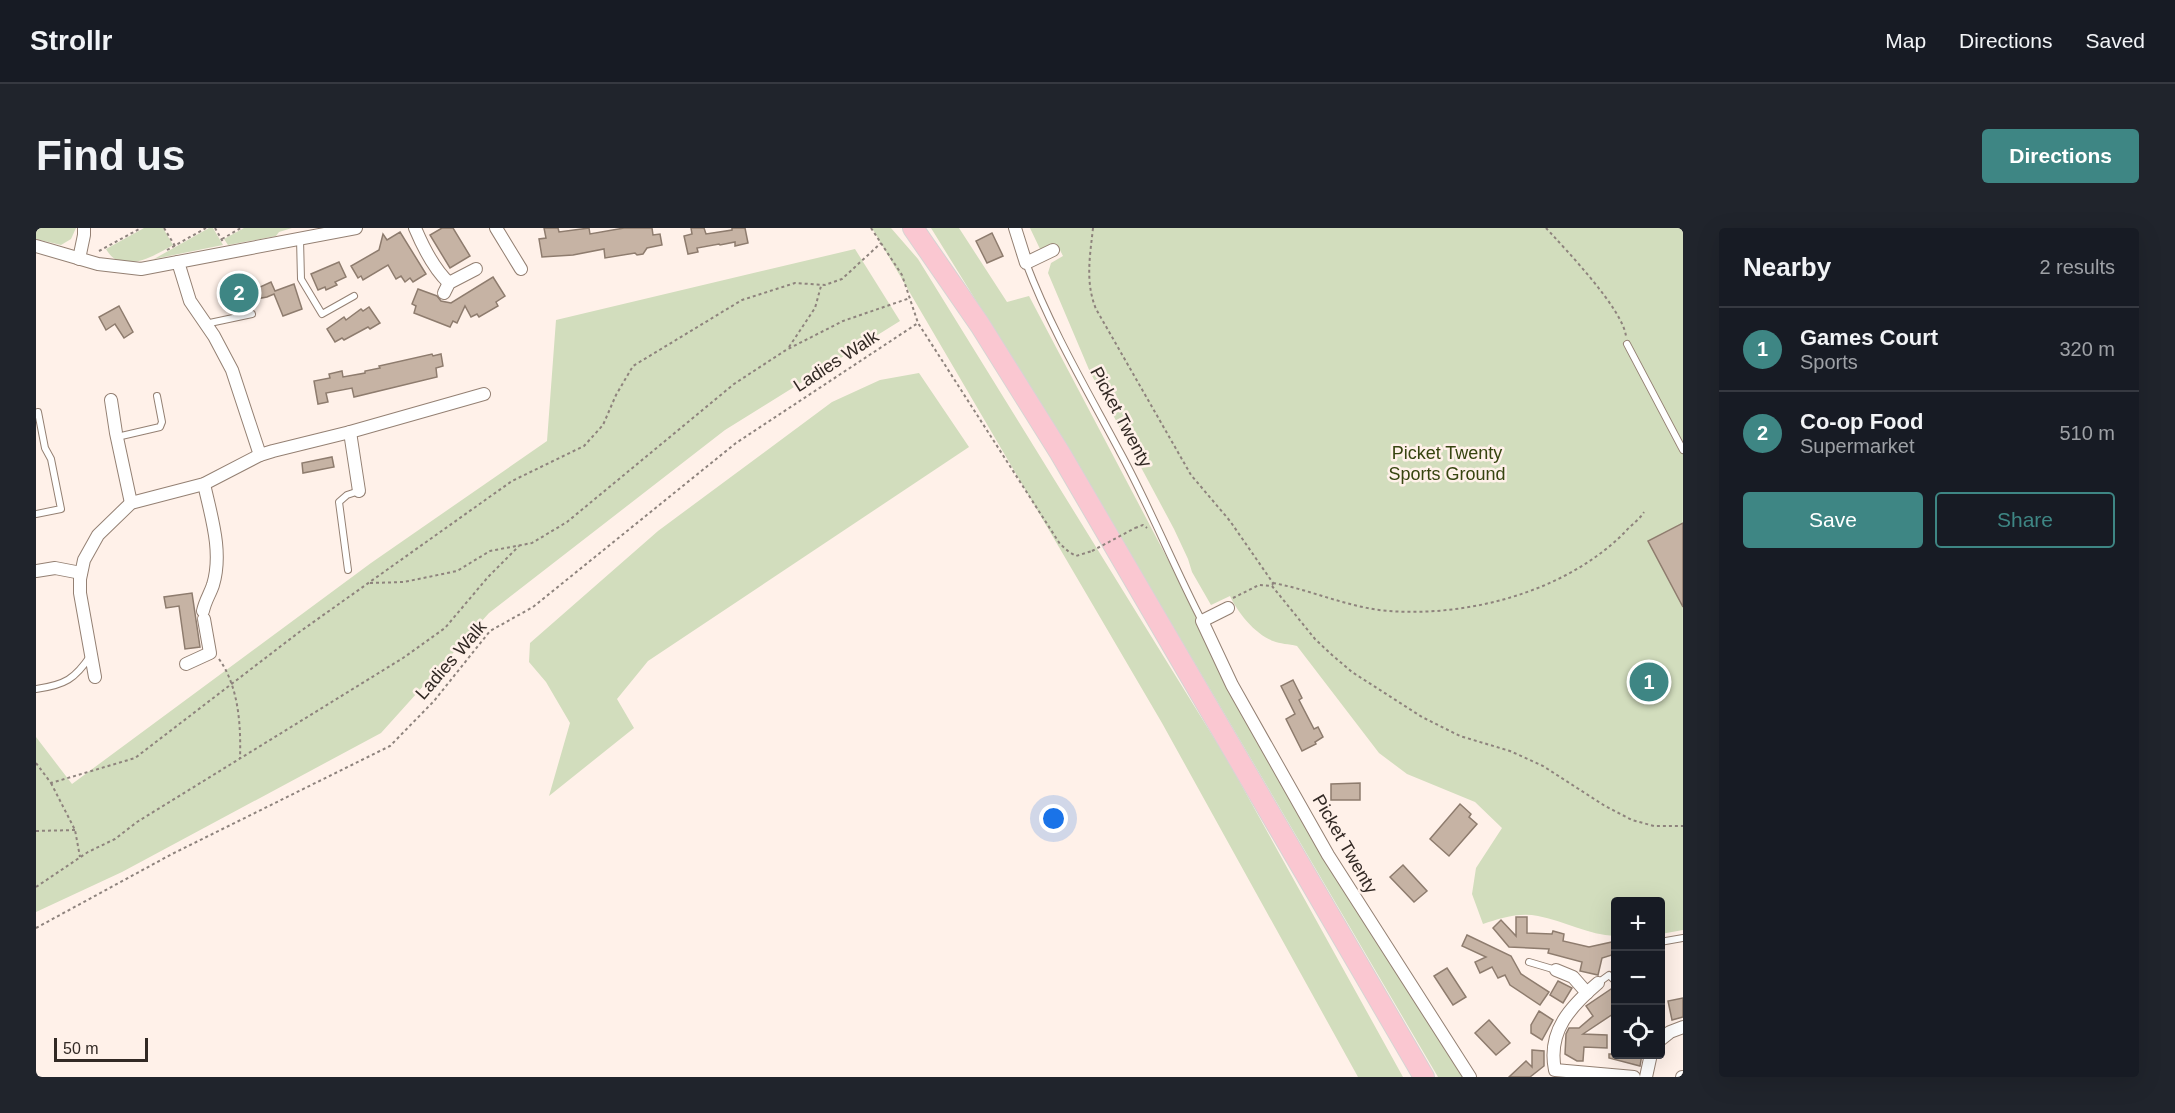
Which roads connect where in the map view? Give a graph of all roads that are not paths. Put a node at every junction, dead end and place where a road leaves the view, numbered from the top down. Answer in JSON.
{"nodes":[{"id":1,"x":84,"y":228,"type":"edge"},
{"id":2,"x":356,"y":228,"type":"edge"},
{"id":3,"x":415,"y":228,"type":"edge"},
{"id":4,"x":496,"y":228,"type":"edge"},
{"id":5,"x":913,"y":228,"type":"edge"},
{"id":6,"x":1015,"y":228,"type":"edge"},
{"id":7,"x":300,"y":239,"type":"junction"},
{"id":8,"x":36,"y":246,"type":"edge"},
{"id":9,"x":1053,"y":250,"type":"dead end"},
{"id":10,"x":81,"y":259,"type":"junction"},
{"id":11,"x":178,"y":262,"type":"junction"},
{"id":12,"x":1026,"y":263,"type":"junction"},
{"id":13,"x":476,"y":269,"type":"dead end"},
{"id":14,"x":521,"y":269,"type":"dead end"},
{"id":15,"x":354,"y":296,"type":"dead end"},
{"id":16,"x":252,"y":314,"type":"dead end"},
{"id":17,"x":204,"y":324,"type":"junction"},
{"id":18,"x":1627,"y":344,"type":"road end"},
{"id":19,"x":484,"y":394,"type":"dead end"},
{"id":20,"x":157,"y":396,"type":"dead end"},
{"id":21,"x":111,"y":400,"type":"dead end"},
{"id":22,"x":38,"y":412,"type":"dead end"},
{"id":23,"x":350,"y":432,"type":"junction"},
{"id":24,"x":116,"y":437,"type":"junction"},
{"id":25,"x":1683,"y":450,"type":"edge"},
{"id":26,"x":260,"y":455,"type":"junction"},
{"id":27,"x":204,"y":484,"type":"junction"},
{"id":28,"x":359,"y":492,"type":"joint"},
{"id":29,"x":131,"y":503,"type":"junction"},
{"id":30,"x":36,"y":514,"type":"edge"},
{"id":31,"x":348,"y":570,"type":"dead end"},
{"id":32,"x":36,"y":571,"type":"edge"},
{"id":33,"x":81,"y":573,"type":"junction"},
{"id":34,"x":1228,"y":608,"type":"dead end"},
{"id":35,"x":1202,"y":621,"type":"junction"},
{"id":36,"x":91,"y":655,"type":"junction"},
{"id":37,"x":186,"y":664,"type":"dead end"},
{"id":38,"x":95,"y":677,"type":"dead end"},
{"id":39,"x":36,"y":689,"type":"edge"},
{"id":40,"x":1683,"y":938,"type":"edge"},
{"id":41,"x":1665,"y":941,"type":"edge"},
{"id":42,"x":1529,"y":962,"type":"dead end"},
{"id":43,"x":1556,"y":970,"type":"joint"},
{"id":44,"x":1611,"y":977,"type":"edge"},
{"id":45,"x":1598,"y":983,"type":"joint"},
{"id":46,"x":1587,"y":993,"type":"junction"},
{"id":47,"x":1683,"y":1027,"type":"edge"},
{"id":48,"x":1665,"y":1036,"type":"edge"},
{"id":49,"x":1650,"y":1059,"type":"edge"},
{"id":50,"x":1555,"y":1070,"type":"junction"},
{"id":51,"x":1424,"y":1077,"type":"edge"},
{"id":52,"x":1470,"y":1077,"type":"edge"},
{"id":53,"x":1544,"y":1077,"type":"edge"},
{"id":54,"x":1634,"y":1077,"type":"edge"},
{"id":55,"x":1646,"y":1077,"type":"edge"}],
"edges":[{"from":1,"to":10,"type":"street"},
{"from":2,"to":7,"type":"street"},
{"from":3,"to":13,"type":"street"},
{"from":4,"to":14,"type":"street"},
{"from":5,"to":51,"type":"main road"},
{"from":6,"to":12,"type":"street","name":"Picket Twenty"},
{"from":7,"to":11,"type":"street"},
{"from":7,"to":15,"type":"lane"},
{"from":8,"to":10,"type":"street"},
{"from":9,"to":12,"type":"street"},
{"from":10,"to":11,"type":"street"},
{"from":11,"to":17,"type":"street"},
{"from":12,"to":35,"type":"lane","name":"Picket Twenty"},
{"from":16,"to":17,"type":"lane"},
{"from":17,"to":26,"type":"street"},
{"from":18,"to":25,"type":"lane"},
{"from":19,"to":23,"type":"street"},
{"from":20,"to":24,"type":"lane"},
{"from":21,"to":24,"type":"street"},
{"from":22,"to":30,"type":"lane"},
{"from":23,"to":26,"type":"street"},
{"from":23,"to":28,"type":"street"},
{"from":24,"to":29,"type":"street"},
{"from":26,"to":27,"type":"street"},
{"from":27,"to":29,"type":"street"},
{"from":27,"to":37,"type":"street"},
{"from":28,"to":31,"type":"lane"},
{"from":29,"to":33,"type":"street"},
{"from":32,"to":33,"type":"street"},
{"from":33,"to":36,"type":"street"},
{"from":34,"to":35,"type":"street"},
{"from":35,"to":52,"type":"street","name":"Picket Twenty"},
{"from":36,"to":38,"type":"street"},
{"from":36,"to":39,"type":"lane"},
{"from":40,"to":41,"type":"lane"},
{"from":42,"to":43,"type":"lane"},
{"from":43,"to":46,"type":"street"},
{"from":44,"to":45,"type":"lane"},
{"from":45,"to":46,"type":"street"},
{"from":46,"to":50,"type":"street"},
{"from":47,"to":48,"type":"street"},
{"from":49,"to":55,"type":"street"},
{"from":50,"to":53,"type":"street"},
{"from":50,"to":54,"type":"street"}]}
